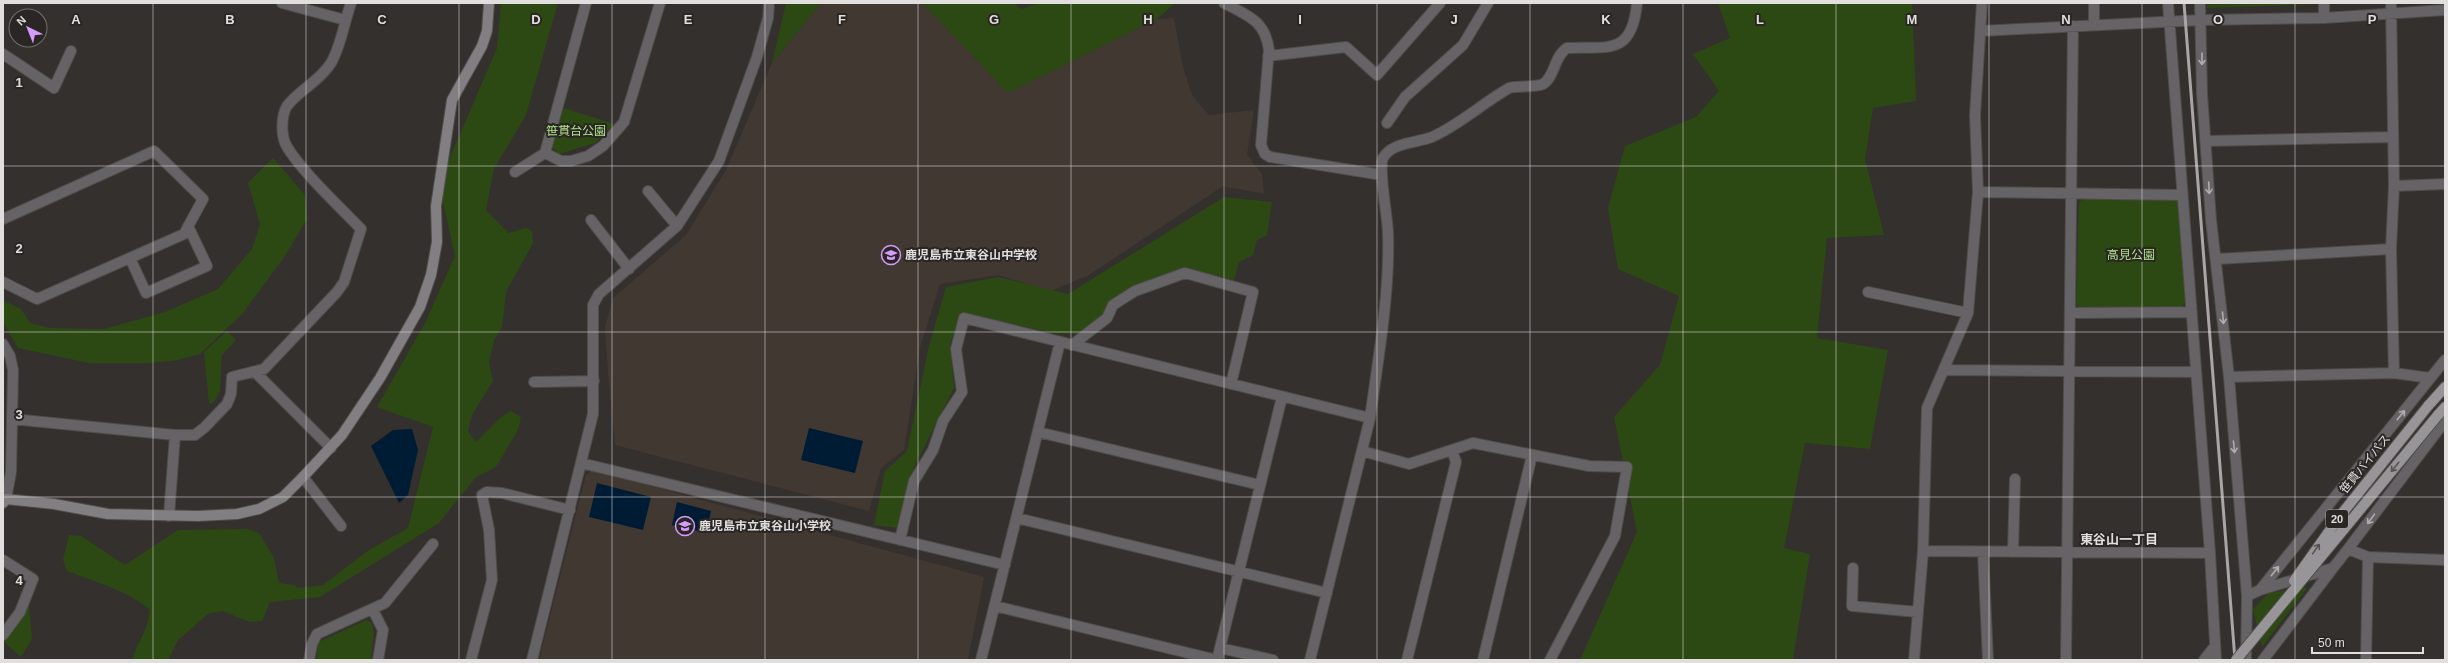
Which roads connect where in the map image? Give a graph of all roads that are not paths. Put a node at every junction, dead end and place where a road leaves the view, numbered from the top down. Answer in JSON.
{"nodes":[{"id":1,"x":282,"y":3,"type":"edge"},
{"id":2,"x":351,"y":3,"type":"edge"},
{"id":3,"x":489,"y":3,"type":"edge"},
{"id":4,"x":586,"y":3,"type":"edge"},
{"id":5,"x":660,"y":3,"type":"edge"},
{"id":6,"x":769,"y":3,"type":"edge"},
{"id":7,"x":1224,"y":3,"type":"edge"},
{"id":8,"x":1440,"y":3,"type":"edge"},
{"id":9,"x":1488,"y":3,"type":"edge"},
{"id":10,"x":1637,"y":3,"type":"edge"},
{"id":11,"x":1982,"y":3,"type":"edge"},
{"id":12,"x":2094,"y":3,"type":"edge"},
{"id":13,"x":2168,"y":3,"type":"edge"},
{"id":14,"x":2200,"y":3,"type":"edge"},
{"id":15,"x":2324,"y":3,"type":"edge"},
{"id":16,"x":2391,"y":8,"type":"edge"},
{"id":17,"x":2445,"y":10,"type":"edge"},
{"id":18,"x":2324,"y":18,"type":"junction"},
{"id":19,"x":345,"y":20,"type":"junction"},
{"id":20,"x":2202,"y":20,"type":"junction"},
{"id":21,"x":2170,"y":21,"type":"junction"},
{"id":22,"x":2094,"y":25,"type":"junction"},
{"id":23,"x":2073,"y":26,"type":"junction"},
{"id":24,"x":1980,"y":31,"type":"junction"},
{"id":25,"x":71,"y":51,"type":"dead end"},
{"id":26,"x":3,"y":54,"type":"edge"},
{"id":27,"x":1268,"y":56,"type":"junction"},
{"id":28,"x":1387,"y":123,"type":"dead end"},
{"id":29,"x":2393,"y":137,"type":"junction"},
{"id":30,"x":2206,"y":141,"type":"junction"},
{"id":31,"x":545,"y":153,"type":"junction"},
{"id":32,"x":514,"y":172,"type":"dead end"},
{"id":33,"x":1382,"y":175,"type":"junction"},
{"id":34,"x":2445,"y":184,"type":"edge"},
{"id":35,"x":2394,"y":186,"type":"junction"},
{"id":36,"x":648,"y":191,"type":"dead end"},
{"id":37,"x":1978,"y":192,"type":"junction"},
{"id":38,"x":2071,"y":194,"type":"junction"},
{"id":39,"x":2182,"y":195,"type":"junction"},
{"id":40,"x":3,"y":219,"type":"edge"},
{"id":41,"x":591,"y":220,"type":"dead end"},
{"id":42,"x":188,"y":226,"type":"junction"},
{"id":43,"x":677,"y":226,"type":"junction"},
{"id":44,"x":2391,"y":249,"type":"junction"},
{"id":45,"x":130,"y":258,"type":"junction"},
{"id":46,"x":2217,"y":259,"type":"junction"},
{"id":47,"x":629,"y":269,"type":"junction"},
{"id":48,"x":3,"y":282,"type":"edge"},
{"id":49,"x":1868,"y":292,"type":"dead end"},
{"id":50,"x":2192,"y":312,"type":"junction"},
{"id":51,"x":1968,"y":313,"type":"junction"},
{"id":52,"x":2070,"y":313,"type":"junction"},
{"id":53,"x":1060,"y":342,"type":"junction"},
{"id":54,"x":3,"y":344,"type":"edge"},
{"id":55,"x":1072,"y":345,"type":"junction"},
{"id":56,"x":2445,"y":360,"type":"edge"},
{"id":57,"x":1944,"y":370,"type":"junction"},
{"id":58,"x":2070,"y":371,"type":"junction"},
{"id":59,"x":255,"y":372,"type":"junction"},
{"id":60,"x":2196,"y":372,"type":"junction"},
{"id":61,"x":2394,"y":373,"type":"junction"},
{"id":62,"x":2228,"y":377,"type":"junction"},
{"id":63,"x":2430,"y":378,"type":"junction"},
{"id":64,"x":594,"y":381,"type":"junction"},
{"id":65,"x":534,"y":382,"type":"dead end"},
{"id":66,"x":1231,"y":384,"type":"junction"},
{"id":67,"x":2445,"y":387,"type":"edge"},
{"id":68,"x":1282,"y":397,"type":"junction"},
{"id":69,"x":2445,"y":407,"type":"edge"},
{"id":70,"x":1370,"y":418,"type":"junction"},
{"id":71,"x":2441,"y":418,"type":"edge"},
{"id":72,"x":12,"y":419,"type":"junction"},
{"id":73,"x":1038,"y":432,"type":"junction"},
{"id":74,"x":175,"y":434,"type":"junction"},
{"id":75,"x":331,"y":448,"type":"junction"},
{"id":76,"x":1452,"y":450,"type":"junction"},
{"id":77,"x":1362,"y":451,"type":"junction"},
{"id":78,"x":1532,"y":455,"type":"junction"},
{"id":79,"x":581,"y":463,"type":"junction"},
{"id":80,"x":7,"y":471,"type":"edge"},
{"id":81,"x":303,"y":477,"type":"junction"},
{"id":82,"x":2015,"y":479,"type":"dead end"},
{"id":83,"x":1260,"y":485,"type":"junction"},
{"id":84,"x":4,"y":501,"type":"edge"},
{"id":85,"x":570,"y":510,"type":"junction"},
{"id":86,"x":169,"y":516,"type":"junction"},
{"id":87,"x":1017,"y":518,"type":"junction"},
{"id":88,"x":341,"y":526,"type":"dead end"},
{"id":89,"x":900,"y":540,"type":"junction"},
{"id":90,"x":433,"y":544,"type":"dead end"},
{"id":91,"x":2348,"y":549,"type":"junction"},
{"id":92,"x":1923,"y":552,"type":"junction"},
{"id":93,"x":1983,"y":552,"type":"junction"},
{"id":94,"x":2013,"y":552,"type":"junction"},
{"id":95,"x":2067,"y":552,"type":"junction"},
{"id":96,"x":2210,"y":552,"type":"junction"},
{"id":97,"x":2368,"y":557,"type":"junction"},
{"id":98,"x":3,"y":560,"type":"edge"},
{"id":99,"x":2445,"y":560,"type":"edge"},
{"id":100,"x":1005,"y":565,"type":"junction"},
{"id":101,"x":1852,"y":568,"type":"dead end"},
{"id":102,"x":2333,"y":568,"type":"junction"},
{"id":103,"x":1239,"y":572,"type":"junction"},
{"id":104,"x":2260,"y":590,"type":"junction"},
{"id":105,"x":1327,"y":593,"type":"junction"},
{"id":106,"x":2247,"y":596,"type":"junction"},
{"id":107,"x":995,"y":606,"type":"junction"},
{"id":108,"x":373,"y":610,"type":"junction"},
{"id":109,"x":1918,"y":612,"type":"junction"},
{"id":110,"x":3,"y":635,"type":"edge"},
{"id":111,"x":2253,"y":638,"type":"junction"},
{"id":112,"x":2215,"y":646,"type":"junction"},
{"id":113,"x":1220,"y":648,"type":"junction"},
{"id":114,"x":310,"y":660,"type":"edge"},
{"id":115,"x":378,"y":660,"type":"edge"},
{"id":116,"x":471,"y":660,"type":"edge"},
{"id":117,"x":532,"y":660,"type":"edge"},
{"id":118,"x":981,"y":660,"type":"edge"},
{"id":119,"x":1217,"y":660,"type":"edge"},
{"id":120,"x":1273,"y":660,"type":"edge"},
{"id":121,"x":1310,"y":660,"type":"edge"},
{"id":122,"x":1407,"y":660,"type":"edge"},
{"id":123,"x":1483,"y":660,"type":"edge"},
{"id":124,"x":1550,"y":660,"type":"edge"},
{"id":125,"x":1914,"y":660,"type":"edge"},
{"id":126,"x":1988,"y":660,"type":"edge"},
{"id":127,"x":2066,"y":660,"type":"edge"},
{"id":128,"x":2204,"y":660,"type":"edge"},
{"id":129,"x":2216,"y":660,"type":"edge"},
{"id":130,"x":2236,"y":660,"type":"edge"},
{"id":131,"x":2246,"y":660,"type":"edge"},
{"id":132,"x":2263,"y":660,"type":"edge"},
{"id":133,"x":2366,"y":660,"type":"edge"}],
"edges":[{"from":1,"to":19,"type":"street"},
{"from":2,"to":19,"type":"street"},
{"from":3,"to":75,"type":"street"},
{"from":4,"to":31,"type":"street"},
{"from":5,"to":31,"type":"street"},
{"from":6,"to":43,"type":"street"},
{"from":7,"to":27,"type":"street"},
{"from":8,"to":27,"type":"street"},
{"from":9,"to":28,"type":"street"},
{"from":10,"to":33,"type":"street"},
{"from":11,"to":24,"type":"street"},
{"from":12,"to":22,"type":"street"},
{"from":13,"to":21,"type":"street"},
{"from":14,"to":20,"type":"street"},
{"from":15,"to":18,"type":"street"},
{"from":16,"to":17,"type":"street"},
{"from":16,"to":18,"type":"street"},
{"from":16,"to":29,"type":"street"},
{"from":18,"to":20,"type":"street"},
{"from":19,"to":59,"type":"street"},
{"from":20,"to":21,"type":"street"},
{"from":20,"to":30,"type":"street","one_way":true},
{"from":21,"to":22,"type":"street"},
{"from":21,"to":39,"type":"street"},
{"from":22,"to":23,"type":"street"},
{"from":23,"to":24,"type":"street"},
{"from":23,"to":38,"type":"street"},
{"from":24,"to":37,"type":"street"},
{"from":25,"to":26,"type":"street"},
{"from":27,"to":33,"type":"street"},
{"from":29,"to":30,"type":"street"},
{"from":29,"to":35,"type":"street"},
{"from":30,"to":46,"type":"street","one_way":true},
{"from":31,"to":32,"type":"street"},
{"from":33,"to":70,"type":"street"},
{"from":34,"to":35,"type":"street"},
{"from":35,"to":44,"type":"street"},
{"from":36,"to":43,"type":"street"},
{"from":37,"to":38,"type":"street"},
{"from":37,"to":51,"type":"street"},
{"from":38,"to":39,"type":"street"},
{"from":38,"to":52,"type":"street"},
{"from":39,"to":50,"type":"street"},
{"from":40,"to":42,"type":"street"},
{"from":41,"to":47,"type":"street"},
{"from":42,"to":45,"type":"street"},
{"from":42,"to":45,"type":"street"},
{"from":43,"to":47,"type":"street"},
{"from":44,"to":46,"type":"street"},
{"from":44,"to":61,"type":"street"},
{"from":45,"to":48,"type":"street"},
{"from":46,"to":62,"type":"street","one_way":true},
{"from":47,"to":64,"type":"street"},
{"from":49,"to":51,"type":"street"},
{"from":50,"to":52,"type":"street"},
{"from":50,"to":60,"type":"street"},
{"from":51,"to":57,"type":"street"},
{"from":52,"to":58,"type":"street"},
{"from":53,"to":55,"type":"street"},
{"from":53,"to":73,"type":"street"},
{"from":53,"to":89,"type":"street"},
{"from":54,"to":72,"type":"street"},
{"from":55,"to":66,"type":"street"},
{"from":55,"to":66,"type":"street"},
{"from":56,"to":63,"type":"street"},
{"from":57,"to":58,"type":"street"},
{"from":57,"to":92,"type":"street"},
{"from":58,"to":60,"type":"street"},
{"from":58,"to":95,"type":"street"},
{"from":59,"to":74,"type":"street"},
{"from":59,"to":75,"type":"street"},
{"from":60,"to":96,"type":"street"},
{"from":61,"to":62,"type":"street"},
{"from":61,"to":63,"type":"street"},
{"from":62,"to":106,"type":"street","one_way":true},
{"from":104,"to":63,"type":"street","one_way":true},
{"from":64,"to":65,"type":"street"},
{"from":64,"to":79,"type":"street"},
{"from":66,"to":68,"type":"street"},
{"from":111,"to":67,"type":"main road","name":"笹貫バイパス","number":"20","one_way":true,"bridge":true},
{"from":68,"to":70,"type":"street"},
{"from":68,"to":83,"type":"street"},
{"from":69,"to":71,"type":"main road","name":"笹貫バイパス","number":"20"},
{"from":70,"to":77,"type":"street"},
{"from":71,"to":91,"type":"street","one_way":true},
{"from":71,"to":111,"type":"main road","name":"笹貫バイパス","number":"20","one_way":true,"bridge":true},
{"from":72,"to":74,"type":"street"},
{"from":72,"to":80,"type":"street"},
{"from":73,"to":83,"type":"street"},
{"from":73,"to":87,"type":"street"},
{"from":74,"to":86,"type":"street"},
{"from":75,"to":81,"type":"street"},
{"from":76,"to":77,"type":"street"},
{"from":76,"to":78,"type":"street"},
{"from":76,"to":122,"type":"street"},
{"from":77,"to":105,"type":"street"},
{"from":78,"to":123,"type":"street"},
{"from":78,"to":124,"type":"street"},
{"from":79,"to":85,"type":"street"},
{"from":79,"to":89,"type":"street"},
{"from":80,"to":84,"type":"street"},
{"from":81,"to":86,"type":"street"},
{"from":81,"to":88,"type":"street"},
{"from":82,"to":94,"type":"street"},
{"from":83,"to":103,"type":"street"},
{"from":84,"to":86,"type":"street"},
{"from":85,"to":116,"type":"street"},
{"from":85,"to":117,"type":"street"},
{"from":87,"to":100,"type":"street"},
{"from":87,"to":103,"type":"street"},
{"from":89,"to":100,"type":"street"},
{"from":90,"to":108,"type":"street"},
{"from":91,"to":97,"type":"street"},
{"from":91,"to":102,"type":"street"},
{"from":92,"to":93,"type":"street"},
{"from":92,"to":109,"type":"street"},
{"from":93,"to":94,"type":"street"},
{"from":93,"to":126,"type":"street"},
{"from":94,"to":95,"type":"street"},
{"from":95,"to":96,"type":"street"},
{"from":95,"to":127,"type":"street"},
{"from":96,"to":112,"type":"street"},
{"from":97,"to":99,"type":"street"},
{"from":97,"to":133,"type":"street"},
{"from":98,"to":110,"type":"street"},
{"from":100,"to":107,"type":"street"},
{"from":101,"to":109,"type":"street"},
{"from":102,"to":104,"type":"street"},
{"from":102,"to":132,"type":"street"},
{"from":103,"to":105,"type":"street"},
{"from":103,"to":113,"type":"street"},
{"from":104,"to":106,"type":"street"},
{"from":105,"to":121,"type":"street"},
{"from":106,"to":131,"type":"street"},
{"from":107,"to":118,"type":"street"},
{"from":107,"to":119,"type":"street"},
{"from":108,"to":114,"type":"street"},
{"from":108,"to":115,"type":"street"},
{"from":109,"to":125,"type":"street"},
{"from":111,"to":130,"type":"main road","name":"笹貫バイパス","number":"20","bridge":true},
{"from":112,"to":128,"type":"street"},
{"from":112,"to":129,"type":"street"},
{"from":113,"to":119,"type":"street"},
{"from":113,"to":120,"type":"street"}]}
